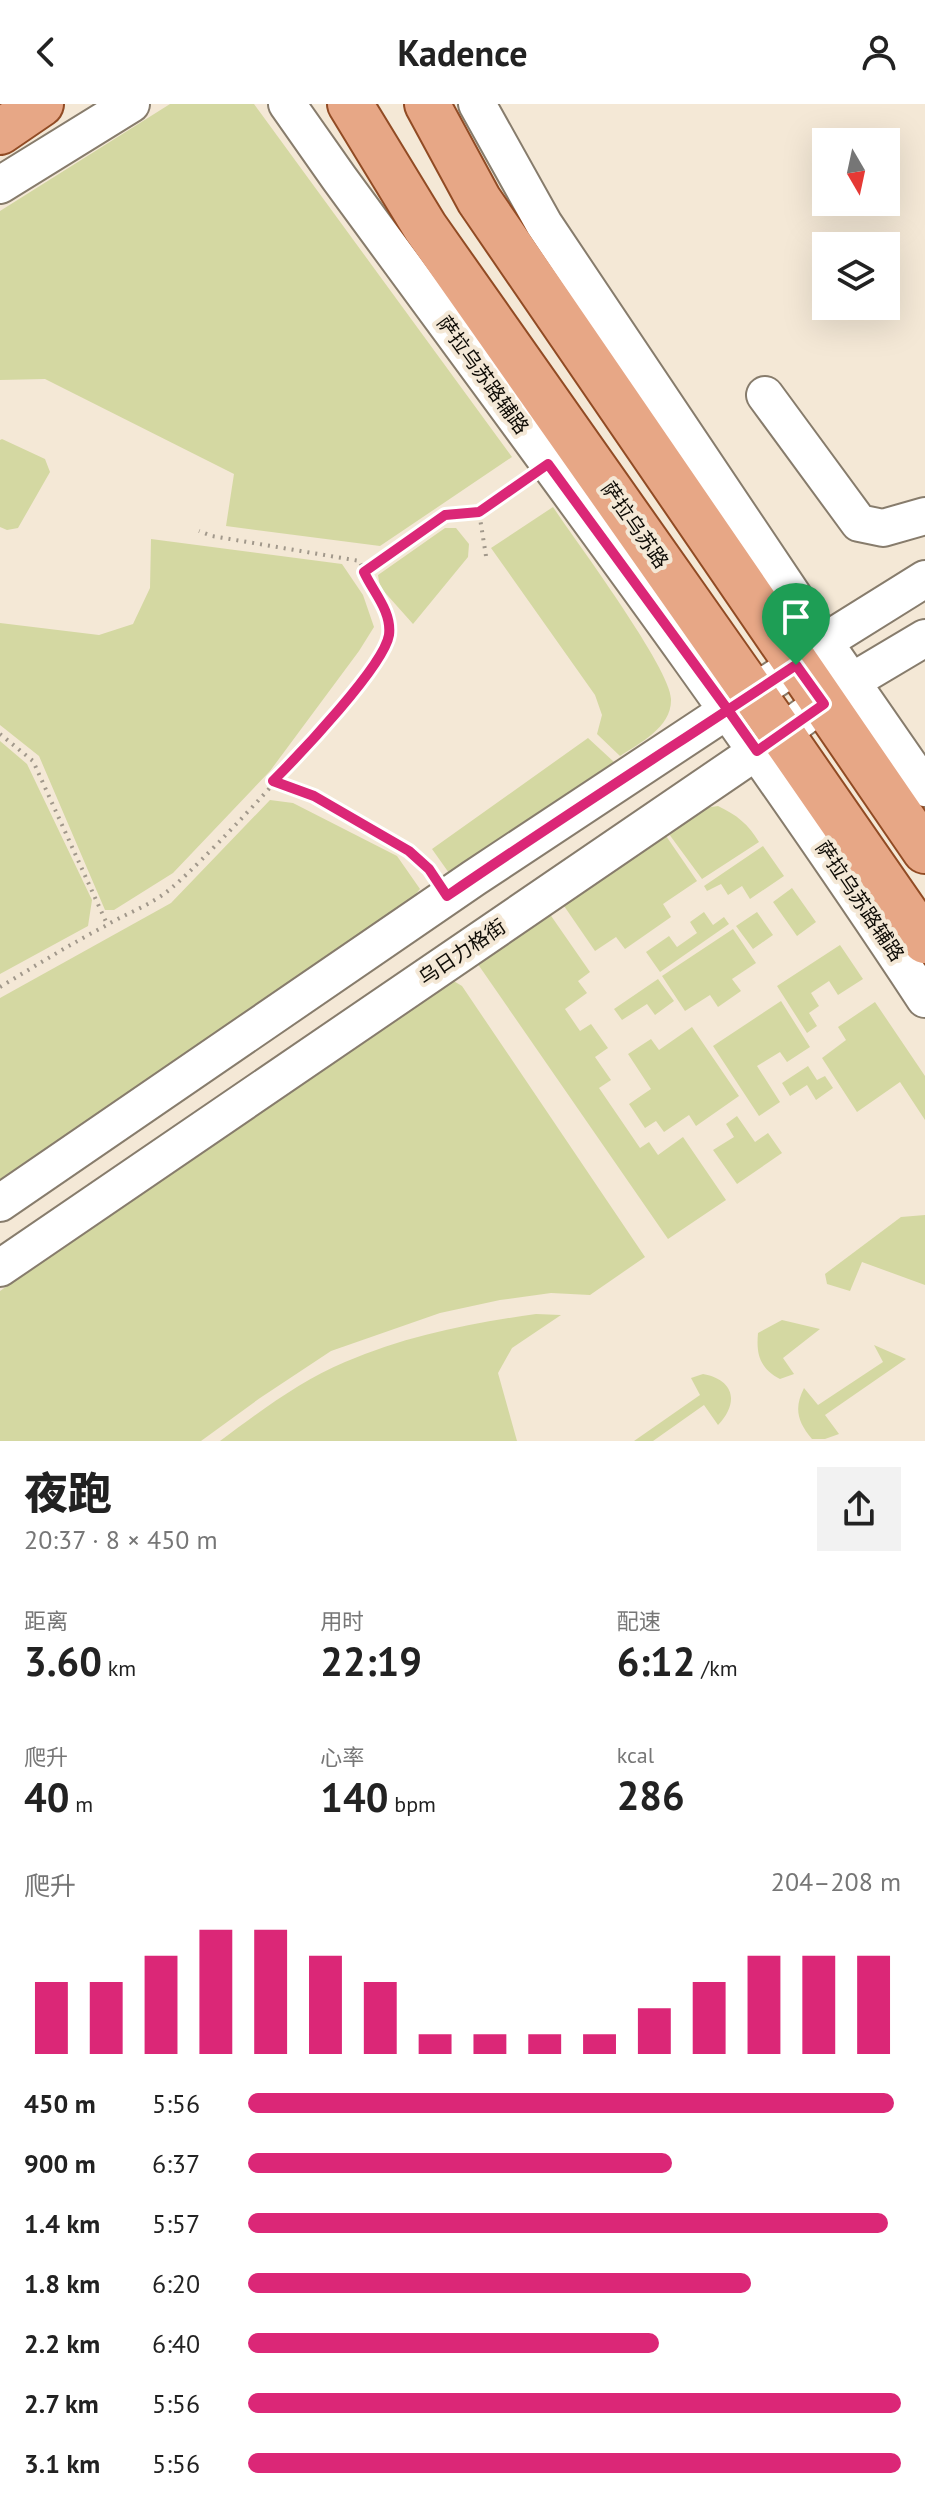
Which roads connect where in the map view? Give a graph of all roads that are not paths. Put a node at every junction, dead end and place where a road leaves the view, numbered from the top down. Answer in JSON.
{"nodes":[{"id":1,"x":41,"y":104,"type":"edge"},
{"id":2,"x":131,"y":104,"type":"edge"},
{"id":3,"x":287,"y":104,"type":"edge"},
{"id":4,"x":350,"y":104,"type":"edge"},
{"id":5,"x":427,"y":104,"type":"edge"},
{"id":6,"x":477,"y":104,"type":"edge"},
{"id":7,"x":0,"y":132,"type":"edge"},
{"id":8,"x":0,"y":185,"type":"edge"},
{"id":9,"x":765,"y":395,"type":"dead end"},
{"id":10,"x":925,"y":516,"type":"edge"},
{"id":11,"x":925,"y":579,"type":"edge"},
{"id":12,"x":925,"y":638,"type":"edge"},
{"id":13,"x":810,"y":653,"type":"junction"},
{"id":14,"x":837,"y":693,"type":"junction"},
{"id":15,"x":741,"y":701,"type":"junction"},
{"id":16,"x":769,"y":742,"type":"junction"},
{"id":17,"x":925,"y":788,"type":"edge"},
{"id":18,"x":925,"y":851,"type":"edge"},
{"id":19,"x":925,"y":941,"type":"edge"},
{"id":20,"x":925,"y":999,"type":"edge"},
{"id":21,"x":0,"y":1203,"type":"edge"},
{"id":22,"x":0,"y":1268,"type":"edge"}],
"edges":[{"from":1,"to":7,"type":"main road"},
{"from":2,"to":8,"type":"street"},
{"from":3,"to":15,"type":"street","name":"萨拉乌苏路辅路"},
{"from":4,"to":15,"type":"main road","name":"萨拉乌苏路"},
{"from":5,"to":13,"type":"main road"},
{"from":6,"to":13,"type":"street"},
{"from":9,"to":10,"type":"street"},
{"from":11,"to":13,"type":"street"},
{"from":12,"to":14,"type":"street","name":"乌日力格街"},
{"from":13,"to":14,"type":"main road"},
{"from":13,"to":15,"type":"street"},
{"from":14,"to":16,"type":"street","name":"乌日力格街"},
{"from":14,"to":17,"type":"street"},
{"from":14,"to":18,"type":"main road"},
{"from":15,"to":16,"type":"main road","name":"萨拉乌苏路"},
{"from":15,"to":21,"type":"street"},
{"from":16,"to":19,"type":"main road","name":"萨拉乌苏路"},
{"from":16,"to":20,"type":"street","name":"萨拉乌苏路辅路"},
{"from":16,"to":22,"type":"street","name":"乌日力格街"}]}
